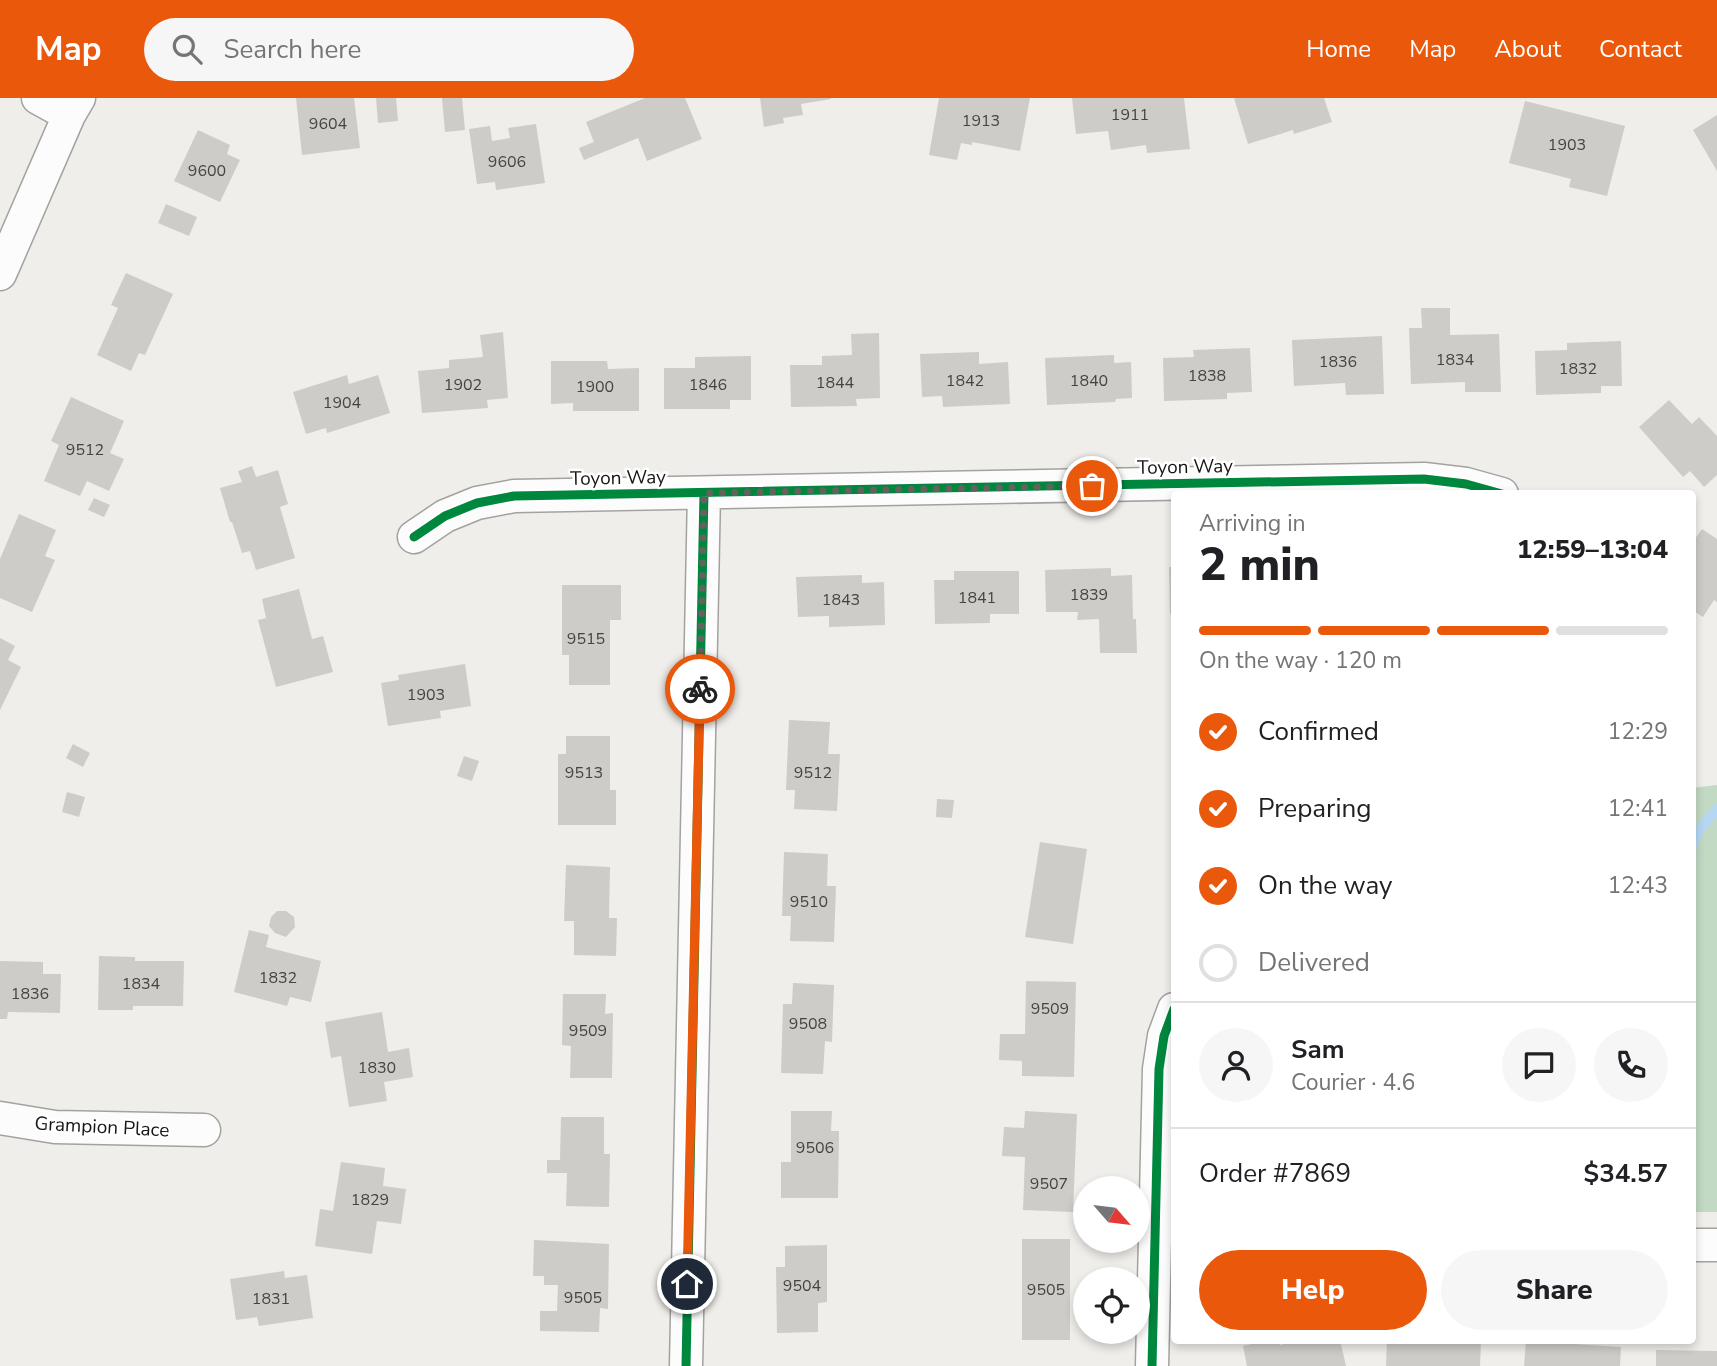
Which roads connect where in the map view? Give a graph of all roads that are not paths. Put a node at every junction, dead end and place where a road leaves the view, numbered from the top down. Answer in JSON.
{"nodes":[{"id":1,"x":38,"y":98,"type":"edge"},
{"id":2,"x":74,"y":106,"type":"edge"},
{"id":3,"x":0,"y":274,"type":"edge"},
{"id":4,"x":1488,"y":490,"type":"edge"},
{"id":5,"x":704,"y":493,"type":"junction"},
{"id":6,"x":414,"y":537,"type":"dead end"},
{"id":7,"x":1171,"y":1017,"type":"edge"},
{"id":8,"x":0,"y":1118,"type":"edge"},
{"id":9,"x":204,"y":1130,"type":"dead end"},
{"id":10,"x":1165,"y":1234,"type":"edge"},
{"id":11,"x":1696,"y":1245,"type":"edge"},
{"id":12,"x":1717,"y":1245,"type":"edge"},
{"id":13,"x":685,"y":1366,"type":"edge"},
{"id":14,"x":1152,"y":1366,"type":"edge"}],
"edges":[{"from":1,"to":2,"type":"street"},
{"from":2,"to":3,"type":"street"},
{"from":4,"to":5,"type":"street","name":"Toyon Way"},
{"from":5,"to":6,"type":"street","name":"Toyon Way"},
{"from":5,"to":13,"type":"street"},
{"from":7,"to":10,"type":"street"},
{"from":8,"to":9,"type":"street","name":"Grampion Place"},
{"from":10,"to":14,"type":"street"},
{"from":11,"to":12,"type":"street"}]}
